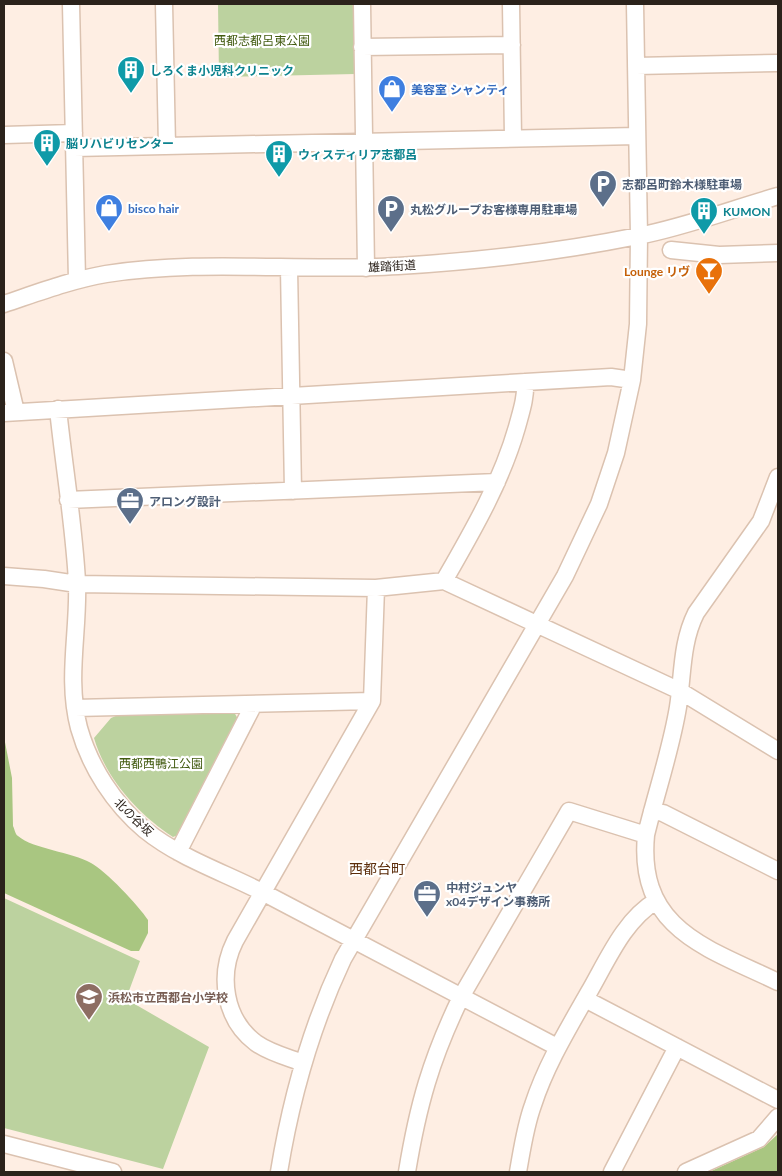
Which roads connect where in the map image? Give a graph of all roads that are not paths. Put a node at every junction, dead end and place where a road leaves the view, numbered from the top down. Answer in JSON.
{"nodes":[{"id":1,"x":71,"y":4,"type":"edge"},
{"id":2,"x":164,"y":4,"type":"edge"},
{"id":3,"x":362,"y":4,"type":"edge"},
{"id":4,"x":511,"y":4,"type":"edge"},
{"id":5,"x":635,"y":4,"type":"edge"},
{"id":6,"x":512,"y":45,"type":"junction"},
{"id":7,"x":362,"y":47,"type":"junction"},
{"id":8,"x":778,"y":63,"type":"edge"},
{"id":9,"x":636,"y":66,"type":"junction"},
{"id":10,"x":4,"y":135,"type":"edge"},
{"id":11,"x":637,"y":136,"type":"junction"},
{"id":12,"x":513,"y":138,"type":"junction"},
{"id":13,"x":74,"y":141,"type":"junction"},
{"id":14,"x":364,"y":142,"type":"junction"},
{"id":15,"x":167,"y":146,"type":"junction"},
{"id":16,"x":778,"y":196,"type":"edge"},
{"id":17,"x":639,"y":236,"type":"junction"},
{"id":18,"x":678,"y":246,"type":"dead end"},
{"id":19,"x":778,"y":253,"type":"edge"},
{"id":20,"x":289,"y":268,"type":"junction"},
{"id":21,"x":366,"y":268,"type":"junction"},
{"id":22,"x":77,"y":280,"type":"junction"},
{"id":23,"x":4,"y":304,"type":"edge"},
{"id":24,"x":4,"y":361,"type":"edge"},
{"id":25,"x":632,"y":380,"type":"junction"},
{"id":26,"x":525,"y":382,"type":"junction"},
{"id":27,"x":292,"y":396,"type":"junction"},
{"id":28,"x":58,"y":410,"type":"junction"},
{"id":29,"x":10,"y":412,"type":"edge"},
{"id":30,"x":778,"y":477,"type":"edge"},
{"id":31,"x":497,"y":482,"type":"junction"},
{"id":32,"x":293,"y":491,"type":"junction"},
{"id":33,"x":68,"y":500,"type":"junction"},
{"id":34,"x":4,"y":576,"type":"edge"},
{"id":35,"x":444,"y":582,"type":"junction"},
{"id":36,"x":77,"y":584,"type":"junction"},
{"id":37,"x":376,"y":588,"type":"junction"},
{"id":38,"x":536,"y":624,"type":"junction"},
{"id":39,"x":680,"y":691,"type":"junction"},
{"id":40,"x":372,"y":701,"type":"junction"},
{"id":41,"x":254,"y":704,"type":"junction"},
{"id":42,"x":75,"y":708,"type":"junction"},
{"id":43,"x":778,"y":751,"type":"edge"},
{"id":44,"x":652,"y":811,"type":"junction"},
{"id":45,"x":646,"y":835,"type":"junction"},
{"id":46,"x":178,"y":852,"type":"junction"},
{"id":47,"x":778,"y":870,"type":"edge"},
{"id":48,"x":263,"y":892,"type":"junction"},
{"id":49,"x":656,"y":901,"type":"junction"},
{"id":50,"x":352,"y":940,"type":"junction"},
{"id":51,"x":778,"y":982,"type":"edge"},
{"id":52,"x":461,"y":997,"type":"junction"},
{"id":53,"x":585,"y":999,"type":"junction"},
{"id":54,"x":677,"y":1047,"type":"junction"},
{"id":55,"x":557,"y":1048,"type":"junction"},
{"id":56,"x":303,"y":1063,"type":"junction"},
{"id":57,"x":778,"y":1100,"type":"edge"},
{"id":58,"x":778,"y":1118,"type":"edge"},
{"id":59,"x":4,"y":1144,"type":"edge"},
{"id":60,"x":114,"y":1172,"type":"edge"},
{"id":61,"x":279,"y":1172,"type":"edge"},
{"id":62,"x":407,"y":1172,"type":"edge"},
{"id":63,"x":518,"y":1172,"type":"edge"},
{"id":64,"x":612,"y":1172,"type":"edge"},
{"id":65,"x":686,"y":1172,"type":"edge"}],
"edges":[{"from":1,"to":13,"type":"street"},
{"from":2,"to":15,"type":"street"},
{"from":3,"to":7,"type":"street"},
{"from":4,"to":6,"type":"street"},
{"from":5,"to":9,"type":"street"},
{"from":6,"to":7,"type":"street"},
{"from":6,"to":12,"type":"street"},
{"from":7,"to":14,"type":"street"},
{"from":8,"to":9,"type":"street"},
{"from":9,"to":11,"type":"street"},
{"from":10,"to":13,"type":"street"},
{"from":11,"to":12,"type":"street"},
{"from":11,"to":17,"type":"street"},
{"from":12,"to":14,"type":"street"},
{"from":13,"to":15,"type":"street"},
{"from":13,"to":22,"type":"street"},
{"from":14,"to":15,"type":"street"},
{"from":14,"to":21,"type":"street"},
{"from":16,"to":17,"type":"street","name":"雄踏街道"},
{"from":17,"to":21,"type":"street","name":"雄踏街道"},
{"from":17,"to":25,"type":"street"},
{"from":18,"to":19,"type":"street"},
{"from":20,"to":21,"type":"street","name":"雄踏街道"},
{"from":20,"to":22,"type":"street","name":"雄踏街道"},
{"from":20,"to":27,"type":"street"},
{"from":22,"to":23,"type":"street","name":"雄踏街道"},
{"from":24,"to":29,"type":"street"},
{"from":25,"to":26,"type":"street"},
{"from":25,"to":38,"type":"street"},
{"from":26,"to":27,"type":"street"},
{"from":26,"to":31,"type":"street"},
{"from":27,"to":28,"type":"street"},
{"from":27,"to":32,"type":"street"},
{"from":28,"to":29,"type":"street"},
{"from":28,"to":33,"type":"street","name":"北の谷坂"},
{"from":30,"to":39,"type":"street"},
{"from":31,"to":32,"type":"street"},
{"from":31,"to":35,"type":"street"},
{"from":32,"to":33,"type":"street"},
{"from":33,"to":36,"type":"street","name":"北の谷坂"},
{"from":34,"to":36,"type":"street"},
{"from":35,"to":37,"type":"street"},
{"from":35,"to":38,"type":"street"},
{"from":36,"to":37,"type":"street"},
{"from":36,"to":42,"type":"street","name":"北の谷坂"},
{"from":37,"to":40,"type":"street"},
{"from":38,"to":39,"type":"street"},
{"from":38,"to":50,"type":"street"},
{"from":39,"to":43,"type":"street"},
{"from":39,"to":44,"type":"street"},
{"from":40,"to":41,"type":"street"},
{"from":40,"to":48,"type":"street"},
{"from":41,"to":42,"type":"street"},
{"from":41,"to":46,"type":"street"},
{"from":42,"to":46,"type":"street","name":"北の谷坂"},
{"from":44,"to":45,"type":"street"},
{"from":44,"to":47,"type":"street"},
{"from":45,"to":49,"type":"street"},
{"from":45,"to":52,"type":"street"},
{"from":46,"to":48,"type":"street","name":"北の谷坂"},
{"from":48,"to":50,"type":"street","name":"北の谷坂"},
{"from":48,"to":56,"type":"street"},
{"from":49,"to":51,"type":"street"},
{"from":49,"to":53,"type":"street"},
{"from":50,"to":52,"type":"street","name":"北の谷坂"},
{"from":50,"to":56,"type":"street"},
{"from":52,"to":55,"type":"street","name":"北の谷坂"},
{"from":52,"to":62,"type":"street"},
{"from":53,"to":54,"type":"street"},
{"from":53,"to":55,"type":"street"},
{"from":54,"to":57,"type":"street"},
{"from":54,"to":64,"type":"street"},
{"from":55,"to":63,"type":"street"},
{"from":56,"to":61,"type":"street"},
{"from":58,"to":65,"type":"street"},
{"from":59,"to":60,"type":"street"}]}
